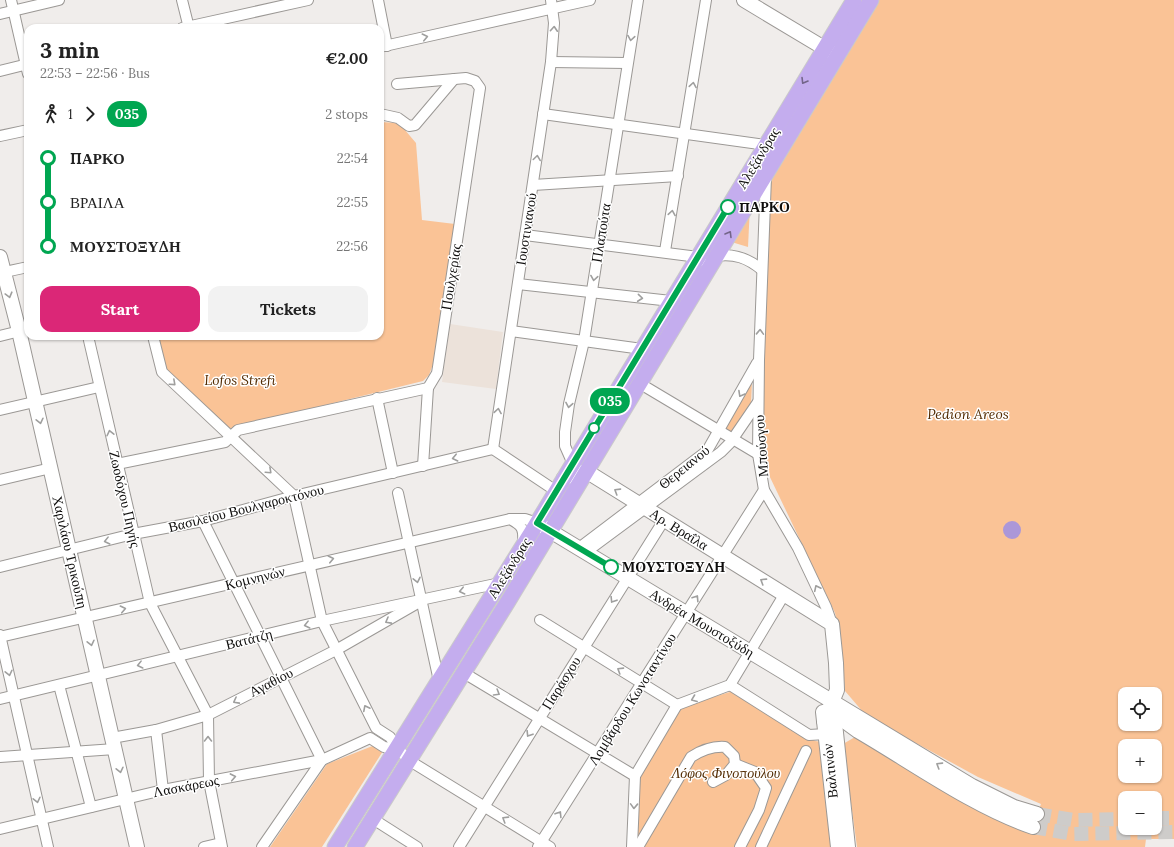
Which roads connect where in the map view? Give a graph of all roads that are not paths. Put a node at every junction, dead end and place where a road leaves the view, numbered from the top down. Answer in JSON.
{"nodes":[{"id":1,"x":11,"y":0,"type":"edge"},
{"id":2,"x":60,"y":0,"type":"edge"},
{"id":3,"x":182,"y":0,"type":"edge"},
{"id":4,"x":308,"y":0,"type":"edge"},
{"id":5,"x":378,"y":0,"type":"edge"},
{"id":6,"x":590,"y":0,"type":"edge"},
{"id":7,"x":638,"y":0,"type":"edge"},
{"id":8,"x":706,"y":0,"type":"edge"},
{"id":9,"x":744,"y":0,"type":"edge"},
{"id":10,"x":871,"y":0,"type":"edge"},
{"id":11,"x":850,"y":1,"type":"edge"},
{"id":12,"x":552,"y":4,"type":"edge"},
{"id":13,"x":14,"y":11,"type":"junction"},
{"id":14,"x":0,"y":14,"type":"edge"},
{"id":15,"x":186,"y":24,"type":"edge"},
{"id":16,"x":200,"y":24,"type":"edge"},
{"id":17,"x":381,"y":24,"type":"edge"},
{"id":18,"x":384,"y":46,"type":"edge"},
{"id":19,"x":831,"y":52,"type":"junction"},
{"id":20,"x":24,"y":54,"type":"edge"},
{"id":21,"x":551,"y":62,"type":"junction"},
{"id":22,"x":627,"y":63,"type":"junction"},
{"id":23,"x":24,"y":67,"type":"edge"},
{"id":24,"x":0,"y":71,"type":"edge"},
{"id":25,"x":454,"y":79,"type":"junction"},
{"id":26,"x":397,"y":84,"type":"dead end"},
{"id":27,"x":543,"y":114,"type":"junction"},
{"id":28,"x":384,"y":115,"type":"edge"},
{"id":29,"x":618,"y":124,"type":"junction"},
{"id":30,"x":24,"y":131,"type":"edge"},
{"id":31,"x":685,"y":134,"type":"junction"},
{"id":32,"x":0,"y":136,"type":"edge"},
{"id":33,"x":766,"y":145,"type":"junction"},
{"id":34,"x":766,"y":173,"type":"junction"},
{"id":35,"x":678,"y":176,"type":"junction"},
{"id":36,"x":609,"y":180,"type":"junction"},
{"id":37,"x":533,"y":185,"type":"junction"},
{"id":38,"x":525,"y":234,"type":"junction"},
{"id":39,"x":600,"y":243,"type":"junction"},
{"id":40,"x":665,"y":251,"type":"junction"},
{"id":41,"x":716,"y":256,"type":"junction"},
{"id":42,"x":0,"y":257,"type":"edge"},
{"id":43,"x":698,"y":257,"type":"junction"},
{"id":44,"x":24,"y":268,"type":"edge"},
{"id":45,"x":762,"y":270,"type":"junction"},
{"id":46,"x":2,"y":273,"type":"edge"},
{"id":47,"x":518,"y":284,"type":"junction"},
{"id":48,"x":694,"y":292,"type":"junction"},
{"id":49,"x":592,"y":293,"type":"junction"},
{"id":50,"x":671,"y":301,"type":"junction"},
{"id":51,"x":24,"y":330,"type":"edge"},
{"id":52,"x":510,"y":331,"type":"junction"},
{"id":53,"x":0,"y":336,"type":"edge"},
{"id":54,"x":26,"y":340,"type":"edge"},
{"id":55,"x":89,"y":340,"type":"edge"},
{"id":56,"x":154,"y":340,"type":"edge"},
{"id":57,"x":584,"y":341,"type":"junction"},
{"id":58,"x":642,"y":349,"type":"junction"},
{"id":59,"x":759,"y":360,"type":"junction"},
{"id":60,"x":639,"y":383,"type":"junction"},
{"id":61,"x":99,"y":387,"type":"junction"},
{"id":62,"x":428,"y":388,"type":"junction"},
{"id":63,"x":377,"y":398,"type":"junction"},
{"id":64,"x":36,"y":402,"type":"junction"},
{"id":65,"x":758,"y":402,"type":"junction"},
{"id":66,"x":0,"y":410,"type":"edge"},
{"id":67,"x":720,"y":432,"type":"junction"},
{"id":68,"x":232,"y":436,"type":"junction"},
{"id":69,"x":732,"y":439,"type":"junction"},
{"id":70,"x":493,"y":449,"type":"junction"},
{"id":71,"x":758,"y":454,"type":"junction"},
{"id":72,"x":117,"y":464,"type":"junction"},
{"id":73,"x":573,"y":464,"type":"junction"},
{"id":74,"x":423,"y":466,"type":"junction"},
{"id":75,"x":51,"y":468,"type":"junction"},
{"id":76,"x":586,"y":471,"type":"junction"},
{"id":77,"x":393,"y":473,"type":"junction"},
{"id":78,"x":564,"y":478,"type":"junction"},
{"id":79,"x":0,"y":480,"type":"edge"},
{"id":80,"x":764,"y":490,"type":"junction"},
{"id":81,"x":556,"y":492,"type":"junction"},
{"id":82,"x":398,"y":493,"type":"dead end"},
{"id":83,"x":294,"y":496,"type":"junction"},
{"id":84,"x":641,"y":506,"type":"junction"},
{"id":85,"x":510,"y":519,"type":"junction"},
{"id":86,"x":664,"y":520,"type":"junction"},
{"id":87,"x":203,"y":521,"type":"junction"},
{"id":88,"x":537,"y":523,"type":"junction"},
{"id":89,"x":550,"y":530,"type":"junction"},
{"id":90,"x":133,"y":534,"type":"junction"},
{"id":91,"x":408,"y":542,"type":"junction"},
{"id":92,"x":523,"y":545,"type":"junction"},
{"id":93,"x":70,"y":550,"type":"junction"},
{"id":94,"x":582,"y":550,"type":"junction"},
{"id":95,"x":722,"y":556,"type":"junction"},
{"id":96,"x":310,"y":564,"type":"junction"},
{"id":97,"x":0,"y":567,"type":"edge"},
{"id":98,"x":628,"y":578,"type":"junction"},
{"id":99,"x":500,"y":583,"type":"junction"},
{"id":100,"x":234,"y":584,"type":"junction"},
{"id":101,"x":784,"y":595,"type":"junction"},
{"id":102,"x":421,"y":601,"type":"junction"},
{"id":103,"x":150,"y":603,"type":"junction"},
{"id":104,"x":686,"y":613,"type":"junction"},
{"id":105,"x":84,"y":617,"type":"junction"},
{"id":106,"x":540,"y":620,"type":"dead end"},
{"id":107,"x":322,"y":621,"type":"junction"},
{"id":108,"x":832,"y":624,"type":"junction"},
{"id":109,"x":0,"y":636,"type":"edge"},
{"id":110,"x":259,"y":636,"type":"junction"},
{"id":111,"x":583,"y":648,"type":"junction"},
{"id":112,"x":336,"y":650,"type":"junction"},
{"id":113,"x":750,"y":652,"type":"junction"},
{"id":114,"x":178,"y":656,"type":"junction"},
{"id":115,"x":464,"y":673,"type":"junction"},
{"id":116,"x":98,"y":676,"type":"junction"},
{"id":117,"x":281,"y":677,"type":"junction"},
{"id":118,"x":439,"y":681,"type":"junction"},
{"id":119,"x":641,"y":684,"type":"junction"},
{"id":120,"x":59,"y":685,"type":"junction"},
{"id":121,"x":730,"y":685,"type":"junction"},
{"id":122,"x":821,"y":694,"type":"junction"},
{"id":123,"x":14,"y":696,"type":"junction"},
{"id":124,"x":0,"y":699,"type":"edge"},
{"id":125,"x":833,"y":702,"type":"junction"},
{"id":126,"x":677,"y":705,"type":"junction"},
{"id":127,"x":208,"y":716,"type":"junction"},
{"id":128,"x":540,"y":718,"type":"junction"},
{"id":129,"x":825,"y":727,"type":"junction"},
{"id":130,"x":376,"y":728,"type":"junction"},
{"id":131,"x":156,"y":730,"type":"junction"},
{"id":132,"x":858,"y":731,"type":"junction"},
{"id":133,"x":370,"y":738,"type":"junction"},
{"id":134,"x":113,"y":744,"type":"junction"},
{"id":135,"x":837,"y":744,"type":"junction"},
{"id":136,"x":398,"y":749,"type":"junction"},
{"id":137,"x":806,"y":751,"type":"dead end"},
{"id":138,"x":77,"y":752,"type":"junction"},
{"id":139,"x":598,"y":752,"type":"junction"},
{"id":140,"x":27,"y":755,"type":"junction"},
{"id":141,"x":0,"y":757,"type":"edge"},
{"id":142,"x":322,"y":760,"type":"junction"},
{"id":143,"x":410,"y":761,"type":"junction"},
{"id":144,"x":735,"y":764,"type":"junction"},
{"id":145,"x":635,"y":776,"type":"junction"},
{"id":146,"x":209,"y":782,"type":"junction"},
{"id":147,"x":713,"y":782,"type":"dead end"},
{"id":148,"x":163,"y":790,"type":"junction"},
{"id":149,"x":126,"y":798,"type":"junction"},
{"id":150,"x":484,"y":806,"type":"junction"},
{"id":151,"x":91,"y":807,"type":"junction"},
{"id":152,"x":373,"y":819,"type":"junction"},
{"id":153,"x":42,"y":820,"type":"junction"},
{"id":154,"x":0,"y":829,"type":"edge"},
{"id":155,"x":539,"y":844,"type":"edge"},
{"id":156,"x":221,"y":845,"type":"edge"},
{"id":157,"x":48,"y":847,"type":"edge"},
{"id":158,"x":137,"y":847,"type":"edge"},
{"id":159,"x":204,"y":847,"type":"edge"},
{"id":160,"x":262,"y":847,"type":"edge"},
{"id":161,"x":335,"y":847,"type":"edge"},
{"id":162,"x":355,"y":847,"type":"edge"},
{"id":163,"x":417,"y":847,"type":"edge"},
{"id":164,"x":459,"y":847,"type":"edge"},
{"id":165,"x":550,"y":847,"type":"edge"},
{"id":166,"x":632,"y":847,"type":"edge"},
{"id":167,"x":638,"y":847,"type":"edge"},
{"id":168,"x":740,"y":847,"type":"edge"},
{"id":169,"x":761,"y":847,"type":"edge"},
{"id":170,"x":838,"y":847,"type":"edge"},
{"id":171,"x":848,"y":847,"type":"edge"}],
"edges":[{"from":1,"to":13,"type":"street"},
{"from":2,"to":13,"type":"street"},
{"from":3,"to":15,"type":"street"},
{"from":4,"to":16,"type":"street"},
{"from":5,"to":17,"type":"street"},
{"from":6,"to":12,"type":"street"},
{"from":7,"to":22,"type":"street","name":"Πλαπούτα","one_way":true},
{"from":31,"to":8,"type":"street","one_way":true},
{"from":9,"to":19,"type":"street"},
{"from":10,"to":19,"type":"main road","name":"Αλεξάνδρας"},
{"from":11,"to":19,"type":"main road","name":"Αλεξάνδρας"},
{"from":18,"to":12,"type":"street","one_way":true},
{"from":21,"to":12,"type":"street","name":"Ιουστινιανού","one_way":true},
{"from":13,"to":14,"type":"street"},
{"from":13,"to":20,"type":"street"},
{"from":19,"to":33,"type":"main road","name":"Αλεξάνδρας","one_way":true},
{"from":19,"to":34,"type":"main road","name":"Αλεξάνδρας"},
{"from":21,"to":22,"type":"street"},
{"from":21,"to":27,"type":"street","name":"Ιουστινιανού"},
{"from":22,"to":29,"type":"street","name":"Πλαπούτα"},
{"from":23,"to":24,"type":"street"},
{"from":25,"to":26,"type":"street"},
{"from":25,"to":28,"type":"street"},
{"from":25,"to":62,"type":"street","name":"Πουλχερίας"},
{"from":27,"to":29,"type":"street"},
{"from":37,"to":27,"type":"street","name":"Ιουστινιανού","one_way":true},
{"from":29,"to":31,"type":"street"},
{"from":29,"to":36,"type":"street","name":"Πλαπούτα"},
{"from":30,"to":32,"type":"street"},
{"from":31,"to":33,"type":"street"},
{"from":31,"to":35,"type":"street"},
{"from":33,"to":43,"type":"main road","name":"Αλεξάνδρας"},
{"from":41,"to":34,"type":"main road","name":"Αλεξάνδρας","one_way":true},
{"from":34,"to":45,"type":"street","name":"Μπούσγου"},
{"from":35,"to":36,"type":"street"},
{"from":40,"to":35,"type":"street","one_way":true},
{"from":36,"to":37,"type":"street"},
{"from":36,"to":39,"type":"street","name":"Πλαπούτα"},
{"from":37,"to":38,"type":"street","name":"Ιουστινιανού"},
{"from":38,"to":39,"type":"street"},
{"from":38,"to":47,"type":"street","name":"Ιουστινιανού"},
{"from":39,"to":40,"type":"street"},
{"from":39,"to":49,"type":"street","name":"Πλαπούτα","one_way":true},
{"from":40,"to":43,"type":"street"},
{"from":41,"to":45,"type":"street"},
{"from":41,"to":48,"type":"main road","name":"Αλεξάνδρας"},
{"from":42,"to":46,"type":"street","name":"Χαριλάου Τρικούπη"},
{"from":43,"to":48,"type":"street"},
{"from":43,"to":50,"type":"main road","name":"Αλεξάνδρας"},
{"from":44,"to":46,"type":"street"},
{"from":59,"to":45,"type":"street","name":"Μπούσγου","one_way":true},
{"from":46,"to":51,"type":"street","name":"Χαριλάου Τρικούπη","one_way":true},
{"from":47,"to":49,"type":"street"},
{"from":47,"to":52,"type":"street","name":"Ιουστινιανού"},
{"from":48,"to":60,"type":"main road","name":"Αλεξάνδρας"},
{"from":49,"to":50,"type":"street","one_way":true},
{"from":49,"to":57,"type":"street","name":"Πλαπούτα"},
{"from":50,"to":58,"type":"main road","name":"Αλεξάνδρας"},
{"from":51,"to":53,"type":"street"},
{"from":52,"to":57,"type":"street"},
{"from":70,"to":52,"type":"street","name":"Ιουστινιανού","one_way":true},
{"from":54,"to":64,"type":"street","name":"Χαριλάου Τρικούπη"},
{"from":55,"to":61,"type":"street","name":"Ζωοδόχου Πηγής"},
{"from":56,"to":68,"type":"street","one_way":true},
{"from":57,"to":58,"type":"street"},
{"from":57,"to":73,"type":"street","name":"Πλαπούτα","one_way":true},
{"from":58,"to":73,"type":"main road","name":"Αλεξάνδρας"},
{"from":59,"to":65,"type":"street","name":"Μπούσγου"},
{"from":59,"to":67,"type":"street","name":"Θερειανού","one_way":true},
{"from":60,"to":67,"type":"street"},
{"from":60,"to":76,"type":"main road","name":"Αλεξάνδρας"},
{"from":61,"to":64,"type":"street"},
{"from":72,"to":61,"type":"street","name":"Ζωοδόχου Πηγής","one_way":true},
{"from":62,"to":63,"type":"street"},
{"from":62,"to":74,"type":"street","name":"Πουλχερίας"},
{"from":63,"to":68,"type":"street"},
{"from":63,"to":77,"type":"street"},
{"from":64,"to":66,"type":"street"},
{"from":64,"to":75,"type":"street","name":"Χαριλάου Τρικούπη","one_way":true},
{"from":65,"to":69,"type":"street","name":"Θερειανού"},
{"from":65,"to":71,"type":"street","name":"Μπούσγου"},
{"from":67,"to":69,"type":"street"},
{"from":67,"to":84,"type":"street","name":"Θερειανού"},
{"from":68,"to":72,"type":"street"},
{"from":68,"to":83,"type":"street","one_way":true},
{"from":69,"to":71,"type":"street"},
{"from":69,"to":84,"type":"street","name":"Θερειανού"},
{"from":70,"to":74,"type":"street","name":"Βασιλείου Βουλγαροκτόνου","one_way":true},
{"from":70,"to":81,"type":"street"},
{"from":71,"to":80,"type":"street","name":"Μπούσγου"},
{"from":72,"to":90,"type":"street","name":"Ζωοδόχου Πηγής"},
{"from":73,"to":78,"type":"main road","name":"Αλεξάνδρας"},
{"from":74,"to":77,"type":"street","name":"Βασιλείου Βουλγαροκτόνου"},
{"from":75,"to":79,"type":"street"},
{"from":75,"to":93,"type":"street","name":"Χαριλάου Τρικούπη"},
{"from":76,"to":78,"type":"street"},
{"from":84,"to":76,"type":"street","name":"Αρ. Βραΐλα","one_way":true},
{"from":76,"to":89,"type":"main road","name":"Αλεξάνδρας"},
{"from":77,"to":83,"type":"street","name":"Βασιλείου Βουλγαροκτόνου"},
{"from":78,"to":81,"type":"main road","name":"Αλεξάνδρας"},
{"from":80,"to":95,"type":"street","name":"Λομβάρδου Κωνσταντίνου"},
{"from":108,"to":80,"type":"street","name":"Μπούσγου","one_way":true},
{"from":81,"to":88,"type":"main road","name":"Αλεξάνδρας"},
{"from":82,"to":91,"type":"street"},
{"from":83,"to":87,"type":"street","name":"Βασιλείου Βουλγαροκτόνου"},
{"from":83,"to":96,"type":"street"},
{"from":84,"to":86,"type":"street","name":"Αρ. Βραΐλα"},
{"from":84,"to":94,"type":"street","name":"Θερειανού"},
{"from":85,"to":88,"type":"street","name":"Κομνηνών"},
{"from":85,"to":91,"type":"street","name":"Κομνηνών"},
{"from":85,"to":92,"type":"street"},
{"from":86,"to":95,"type":"street","name":"Αρ. Βραΐλα"},
{"from":86,"to":98,"type":"street","name":"Παράσχου"},
{"from":87,"to":90,"type":"street","name":"Βασιλείου Βουλγαροκτόνου"},
{"from":87,"to":100,"type":"street"},
{"from":88,"to":89,"type":"street","name":"Κομνηνών"},
{"from":88,"to":92,"type":"main road","name":"Αλεξάνδρας"},
{"from":89,"to":94,"type":"street","name":"Ανδρέα Μουστοξύδη"},
{"from":89,"to":115,"type":"main road","name":"Αλεξάνδρας"},
{"from":90,"to":93,"type":"street","name":"Βασιλείου Βουλγαροκτόνου","one_way":true},
{"from":90,"to":103,"type":"street","name":"Ζωοδόχου Πηγής"},
{"from":96,"to":91,"type":"street","name":"Κομνηνών","one_way":true},
{"from":91,"to":102,"type":"street","one_way":true},
{"from":92,"to":99,"type":"main road","name":"Αλεξάνδρας"},
{"from":93,"to":97,"type":"street","name":"Βασιλείου Βουλγαροκτόνου"},
{"from":93,"to":105,"type":"street","name":"Χαριλάου Τρικούπη"},
{"from":94,"to":98,"type":"street","name":"Ανδρέα Μουστοξύδη"},
{"from":101,"to":95,"type":"street","name":"Αρ. Βραΐλα","one_way":true},
{"from":104,"to":95,"type":"street","name":"Λομβάρδου Κωνσταντίνου","one_way":true},
{"from":96,"to":100,"type":"street","name":"Κομνηνών"},
{"from":96,"to":107,"type":"street"},
{"from":98,"to":104,"type":"street","name":"Ανδρέα Μουστοξύδη"},
{"from":98,"to":111,"type":"street","name":"Παράσχου","one_way":true},
{"from":99,"to":102,"type":"street","name":"Βατάτζη","one_way":true},
{"from":99,"to":118,"type":"main road","name":"Αλεξάνδρας"},
{"from":100,"to":103,"type":"street","name":"Κομνηνών"},
{"from":100,"to":110,"type":"street"},
{"from":101,"to":108,"type":"street","name":"Αρ. Βραΐλα"},
{"from":101,"to":113,"type":"street"},
{"from":102,"to":107,"type":"street","name":"Βατάτζη"},
{"from":102,"to":112,"type":"street","name":"Αγαθίου","one_way":true},
{"from":102,"to":118,"type":"street"},
{"from":105,"to":103,"type":"street","name":"Κομνηνών","one_way":true},
{"from":103,"to":114,"type":"street","name":"Ζωοδόχου Πηγής"},
{"from":104,"to":113,"type":"street","name":"Ανδρέα Μουστοξύδη"},
{"from":104,"to":119,"type":"street","name":"Λομβάρδου Κωνσταντίνου"},
{"from":105,"to":109,"type":"street","name":"Κομνηνών"},
{"from":105,"to":116,"type":"street","name":"Χαριλάου Τρικούπη","one_way":true},
{"from":106,"to":111,"type":"street"},
{"from":107,"to":110,"type":"street","name":"Βατάτζη","one_way":true},
{"from":107,"to":112,"type":"street"},
{"from":108,"to":125,"type":"street","name":"Μπούσγου"},
{"from":109,"to":123,"type":"street","one_way":true},
{"from":110,"to":114,"type":"street","name":"Βατάτζη"},
{"from":110,"to":117,"type":"street"},
{"from":119,"to":111,"type":"street","one_way":true},
{"from":111,"to":128,"type":"street","name":"Παράσχου"},
{"from":112,"to":117,"type":"street","name":"Αγαθίου"},
{"from":130,"to":112,"type":"street","one_way":true},
{"from":113,"to":121,"type":"street"},
{"from":113,"to":122,"type":"street","name":"Ανδρέα Μουστοξύδη"},
{"from":114,"to":116,"type":"street","name":"Βατάτζη","one_way":true},
{"from":114,"to":127,"type":"street","name":"Ζωοδόχου Πηγής"},
{"from":115,"to":128,"type":"street","one_way":true},
{"from":115,"to":143,"type":"main road","name":"Αλεξάνδρας"},
{"from":116,"to":120,"type":"street","name":"Βατάτζη"},
{"from":116,"to":134,"type":"street","name":"Χαριλάου Τρικούπη"},
{"from":117,"to":127,"type":"street","name":"Αγαθίου","one_way":true},
{"from":117,"to":142,"type":"street"},
{"from":118,"to":136,"type":"main road","name":"Αλεξάνδρας"},
{"from":119,"to":126,"type":"street"},
{"from":119,"to":139,"type":"street","name":"Λομβάρδου Κωνσταντίνου"},
{"from":120,"to":123,"type":"street","name":"Βατάτζη"},
{"from":120,"to":138,"type":"street"},
{"from":121,"to":126,"type":"street","one_way":true},
{"from":121,"to":129,"type":"street"},
{"from":122,"to":125,"type":"street","name":"Ανδρέα Μουστοξύδη"},
{"from":122,"to":129,"type":"street","name":"Βαλτινών"},
{"from":123,"to":124,"type":"street","name":"Βατάτζη"},
{"from":123,"to":140,"type":"street"},
{"from":125,"to":129,"type":"street"},
{"from":125,"to":132,"type":"street","name":"Ανδρέα Μουστοξύδη"},
{"from":132,"to":125,"type":"street","name":"Ανδρέα Μουστοξύδη","one_way":true},
{"from":125,"to":135,"type":"street","name":"Βαλτινών"},
{"from":126,"to":145,"type":"street"},
{"from":127,"to":131,"type":"street","name":"Αγαθίου"},
{"from":146,"to":127,"type":"street","one_way":true},
{"from":128,"to":139,"type":"street"},
{"from":128,"to":150,"type":"street","name":"Παράσχου","one_way":true},
{"from":129,"to":170,"type":"street","name":"Βαλτινών"},
{"from":130,"to":133,"type":"street"},
{"from":130,"to":136,"type":"street"},
{"from":131,"to":134,"type":"street","name":"Αγαθίου"},
{"from":131,"to":148,"type":"street"},
{"from":132,"to":135,"type":"street"},
{"from":133,"to":136,"type":"street"},
{"from":133,"to":142,"type":"street","name":"Λασκάρεως"},
{"from":134,"to":138,"type":"street","name":"Αγαθίου"},
{"from":134,"to":149,"type":"street","name":"Χαριλάου Τρικούπη","one_way":true},
{"from":135,"to":171,"type":"street","name":"Βαλτινών"},
{"from":136,"to":143,"type":"street"},
{"from":136,"to":161,"type":"main road","name":"Αλεξάνδρας"},
{"from":137,"to":169,"type":"street"},
{"from":138,"to":140,"type":"street","name":"Αγαθίου"},
{"from":138,"to":151,"type":"street"},
{"from":139,"to":145,"type":"street"},
{"from":155,"to":139,"type":"street","name":"Λομβάρδου Κωνσταντίνου","one_way":true},
{"from":140,"to":141,"type":"street","name":"Αγαθίου"},
{"from":140,"to":153,"type":"street","one_way":true},
{"from":146,"to":142,"type":"street","name":"Λασκάρεως","one_way":true},
{"from":142,"to":160,"type":"street"},
{"from":143,"to":150,"type":"street"},
{"from":143,"to":152,"type":"main road","name":"Αλεξάνδρας"},
{"from":144,"to":147,"type":"street"},
{"from":144,"to":167,"type":"street"},
{"from":144,"to":168,"type":"street"},
{"from":145,"to":166,"type":"street","one_way":true},
{"from":146,"to":148,"type":"street","name":"Λασκάρεως"},
{"from":146,"to":156,"type":"street"},
{"from":148,"to":149,"type":"street","name":"Λασκάρεως"},
{"from":149,"to":151,"type":"street","name":"Λασκάρεως"},
{"from":149,"to":158,"type":"street","name":"Χαριλάου Τρικούπη"},
{"from":155,"to":150,"type":"street","one_way":true},
{"from":150,"to":164,"type":"street","name":"Παράσχου"},
{"from":151,"to":153,"type":"street","name":"Λασκάρεως"},
{"from":152,"to":162,"type":"main road","name":"Αλεξάνδρας"},
{"from":152,"to":163,"type":"street"},
{"from":153,"to":154,"type":"street","name":"Λασκάρεως"},
{"from":153,"to":157,"type":"street"},
{"from":155,"to":165,"type":"street"},
{"from":156,"to":159,"type":"street"}]}
